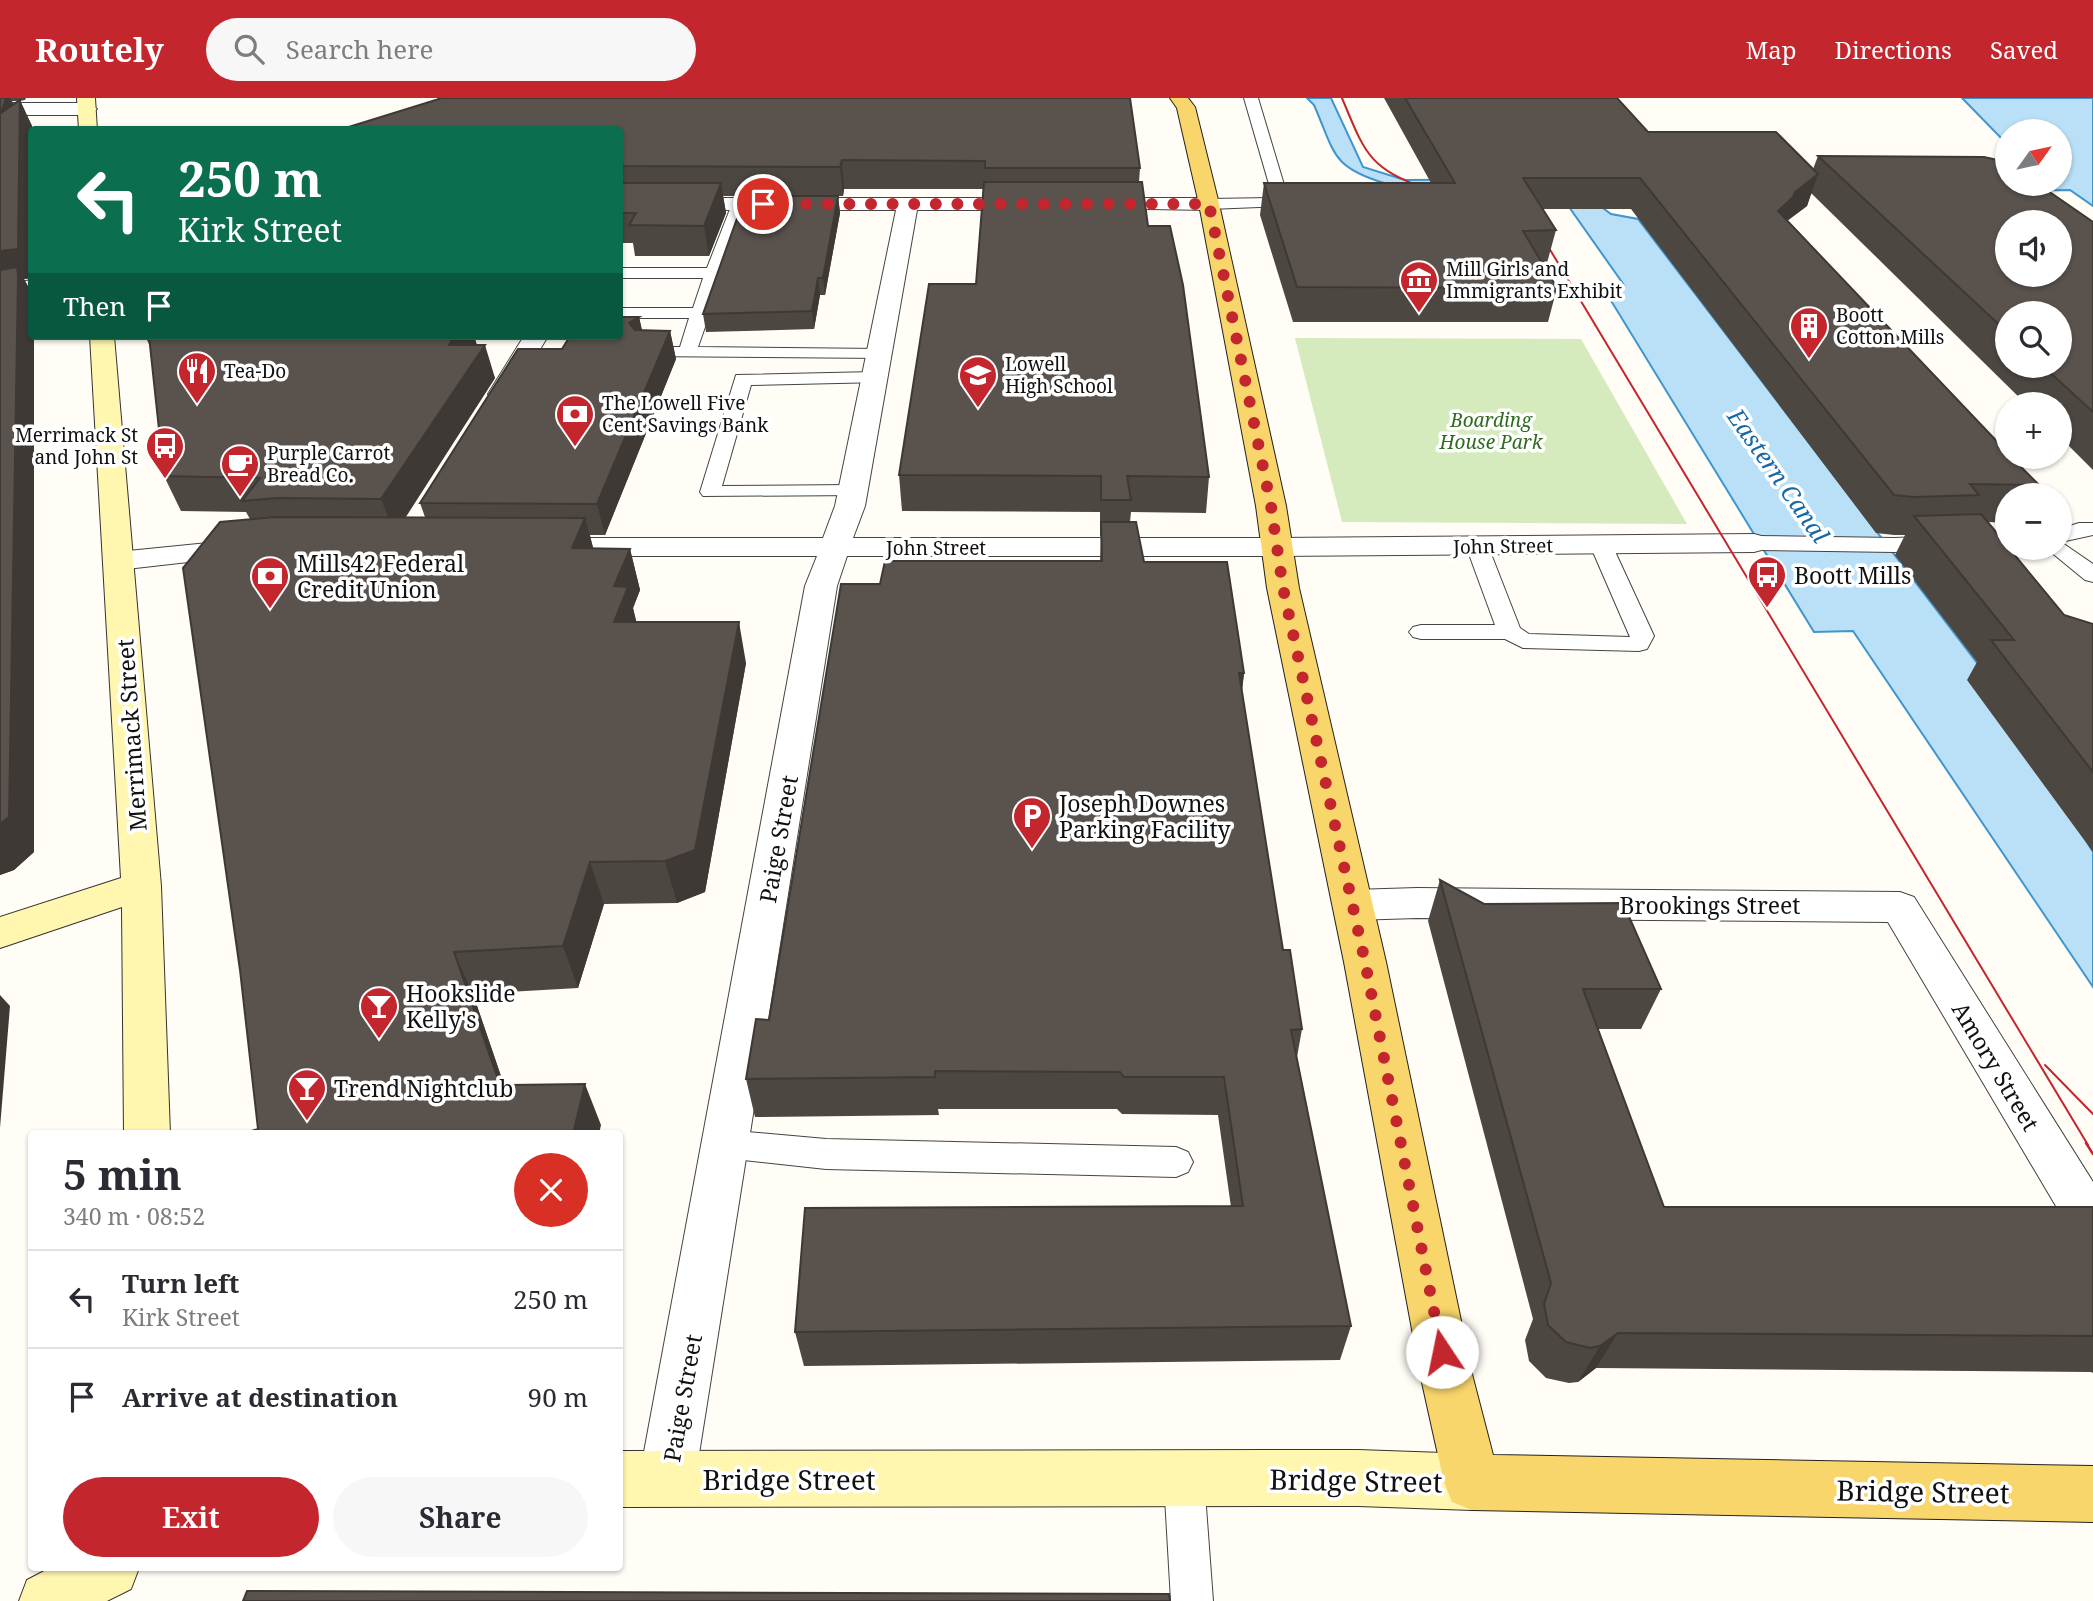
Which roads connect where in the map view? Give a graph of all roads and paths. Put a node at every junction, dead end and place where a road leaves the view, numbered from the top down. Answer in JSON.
{"nodes":[{"id":1,"x":1179,"y":98,"type":"edge"},
{"id":2,"x":1251,"y":98,"type":"edge"},
{"id":3,"x":87,"y":103,"type":"edge"},
{"id":4,"x":0,"y":109,"type":"edge"},
{"id":5,"x":88,"y":126,"type":"edge"},
{"id":6,"x":1282,"y":202,"type":"junction"},
{"id":7,"x":1320,"y":202,"type":"edge"},
{"id":8,"x":623,"y":204,"type":"edge"},
{"id":9,"x":740,"y":204,"type":"junction"},
{"id":10,"x":908,"y":204,"type":"junction"},
{"id":11,"x":1209,"y":204,"type":"junction"},
{"id":12,"x":623,"y":273,"type":"edge"},
{"id":13,"x":713,"y":273,"type":"junction"},
{"id":14,"x":28,"y":288,"type":"edge"},
{"id":15,"x":0,"y":292,"type":"edge"},
{"id":16,"x":623,"y":313,"type":"edge"},
{"id":17,"x":699,"y":313,"type":"junction"},
{"id":18,"x":102,"y":340,"type":"edge"},
{"id":19,"x":540,"y":345,"type":"edge"},
{"id":20,"x":647,"y":352,"type":"edge"},
{"id":21,"x":687,"y":352,"type":"junction"},
{"id":22,"x":877,"y":366,"type":"junction"},
{"id":23,"x":487,"y":417,"type":"edge"},
{"id":24,"x":853,"y":491,"type":"junction"},
{"id":25,"x":2093,"y":529,"type":"edge"},
{"id":26,"x":2072,"y":533,"type":"edge"},
{"id":27,"x":1995,"y":541,"type":"edge"},
{"id":28,"x":1754,"y":543,"type":"joint"},
{"id":29,"x":1601,"y":545,"type":"junction"},
{"id":30,"x":281,"y":546,"type":"edge"},
{"id":31,"x":1477,"y":546,"type":"junction"},
{"id":32,"x":519,"y":547,"type":"edge"},
{"id":33,"x":1277,"y":547,"type":"junction"},
{"id":34,"x":835,"y":548,"type":"junction"},
{"id":35,"x":2072,"y":559,"type":"edge"},
{"id":36,"x":118,"y":561,"type":"junction"},
{"id":37,"x":2093,"y":575,"type":"edge"},
{"id":38,"x":1421,"y":632,"type":"dead end"},
{"id":39,"x":1510,"y":632,"type":"junction"},
{"id":40,"x":141,"y":887,"type":"junction"},
{"id":41,"x":1353,"y":905,"type":"junction"},
{"id":42,"x":1899,"y":907,"type":"joint"},
{"id":43,"x":0,"y":933,"type":"edge"},
{"id":44,"x":147,"y":1130,"type":"edge"},
{"id":45,"x":725,"y":1144,"type":"junction"},
{"id":46,"x":1176,"y":1162,"type":"dead end"},
{"id":47,"x":2093,"y":1225,"type":"edge"},
{"id":48,"x":643,"y":1479,"type":"edge"},
{"id":49,"x":1184,"y":1480,"type":"junction"},
{"id":50,"x":1472,"y":1482,"type":"junction"},
{"id":51,"x":2093,"y":1494,"type":"edge"},
{"id":52,"x":1192,"y":1601,"type":"edge"}],
"edges":[{"from":1,"to":11,"type":"main road"},
{"from":2,"to":6,"type":"lane"},
{"from":3,"to":4,"type":"street"},
{"from":3,"to":5,"type":"main road"},
{"from":6,"to":7,"type":"lane"},
{"from":6,"to":11,"type":"lane"},
{"from":8,"to":9,"type":"street"},
{"from":9,"to":10,"type":"street"},
{"from":9,"to":13,"type":"lane"},
{"from":10,"to":11,"type":"street"},
{"from":10,"to":22,"type":"street","name":"Paige Street"},
{"from":11,"to":33,"type":"main road"},
{"from":12,"to":13,"type":"lane"},
{"from":13,"to":17,"type":"lane"},
{"from":14,"to":15,"type":"street"},
{"from":16,"to":17,"type":"lane"},
{"from":17,"to":21,"type":"lane"},
{"from":18,"to":36,"type":"main road","name":"Merrimack Street"},
{"from":19,"to":23,"type":"street"},
{"from":20,"to":21,"type":"lane"},
{"from":21,"to":22,"type":"lane"},
{"from":22,"to":24,"type":"street","name":"Paige Street"},
{"from":22,"to":24,"type":"lane"},
{"from":24,"to":34,"type":"street","name":"Paige Street"},
{"from":25,"to":26,"type":"lane"},
{"from":27,"to":28,"type":"lane"},
{"from":28,"to":29,"type":"street","name":"John Street"},
{"from":29,"to":31,"type":"street","name":"John Street"},
{"from":29,"to":39,"type":"lane"},
{"from":30,"to":36,"type":"street"},
{"from":31,"to":33,"type":"street","name":"John Street"},
{"from":31,"to":39,"type":"lane"},
{"from":32,"to":34,"type":"street","name":"John Street"},
{"from":33,"to":34,"type":"street","name":"John Street"},
{"from":33,"to":41,"type":"main road"},
{"from":34,"to":45,"type":"street","name":"Paige Street"},
{"from":35,"to":37,"type":"lane"},
{"from":36,"to":40,"type":"main road","name":"Merrimack Street"},
{"from":38,"to":39,"type":"lane"},
{"from":40,"to":43,"type":"main road"},
{"from":40,"to":44,"type":"main road","name":"Merrimack Street"},
{"from":41,"to":42,"type":"street","name":"Brookings Street"},
{"from":41,"to":50,"type":"main road"},
{"from":42,"to":47,"type":"street","name":"Amory Street"},
{"from":45,"to":46,"type":"lane"},
{"from":45,"to":48,"type":"street","name":"Paige Street"},
{"from":48,"to":49,"type":"main road","name":"Bridge Street"},
{"from":49,"to":50,"type":"main road","name":"Bridge Street"},
{"from":49,"to":52,"type":"lane"},
{"from":50,"to":51,"type":"main road","name":"Bridge Street"}]}
